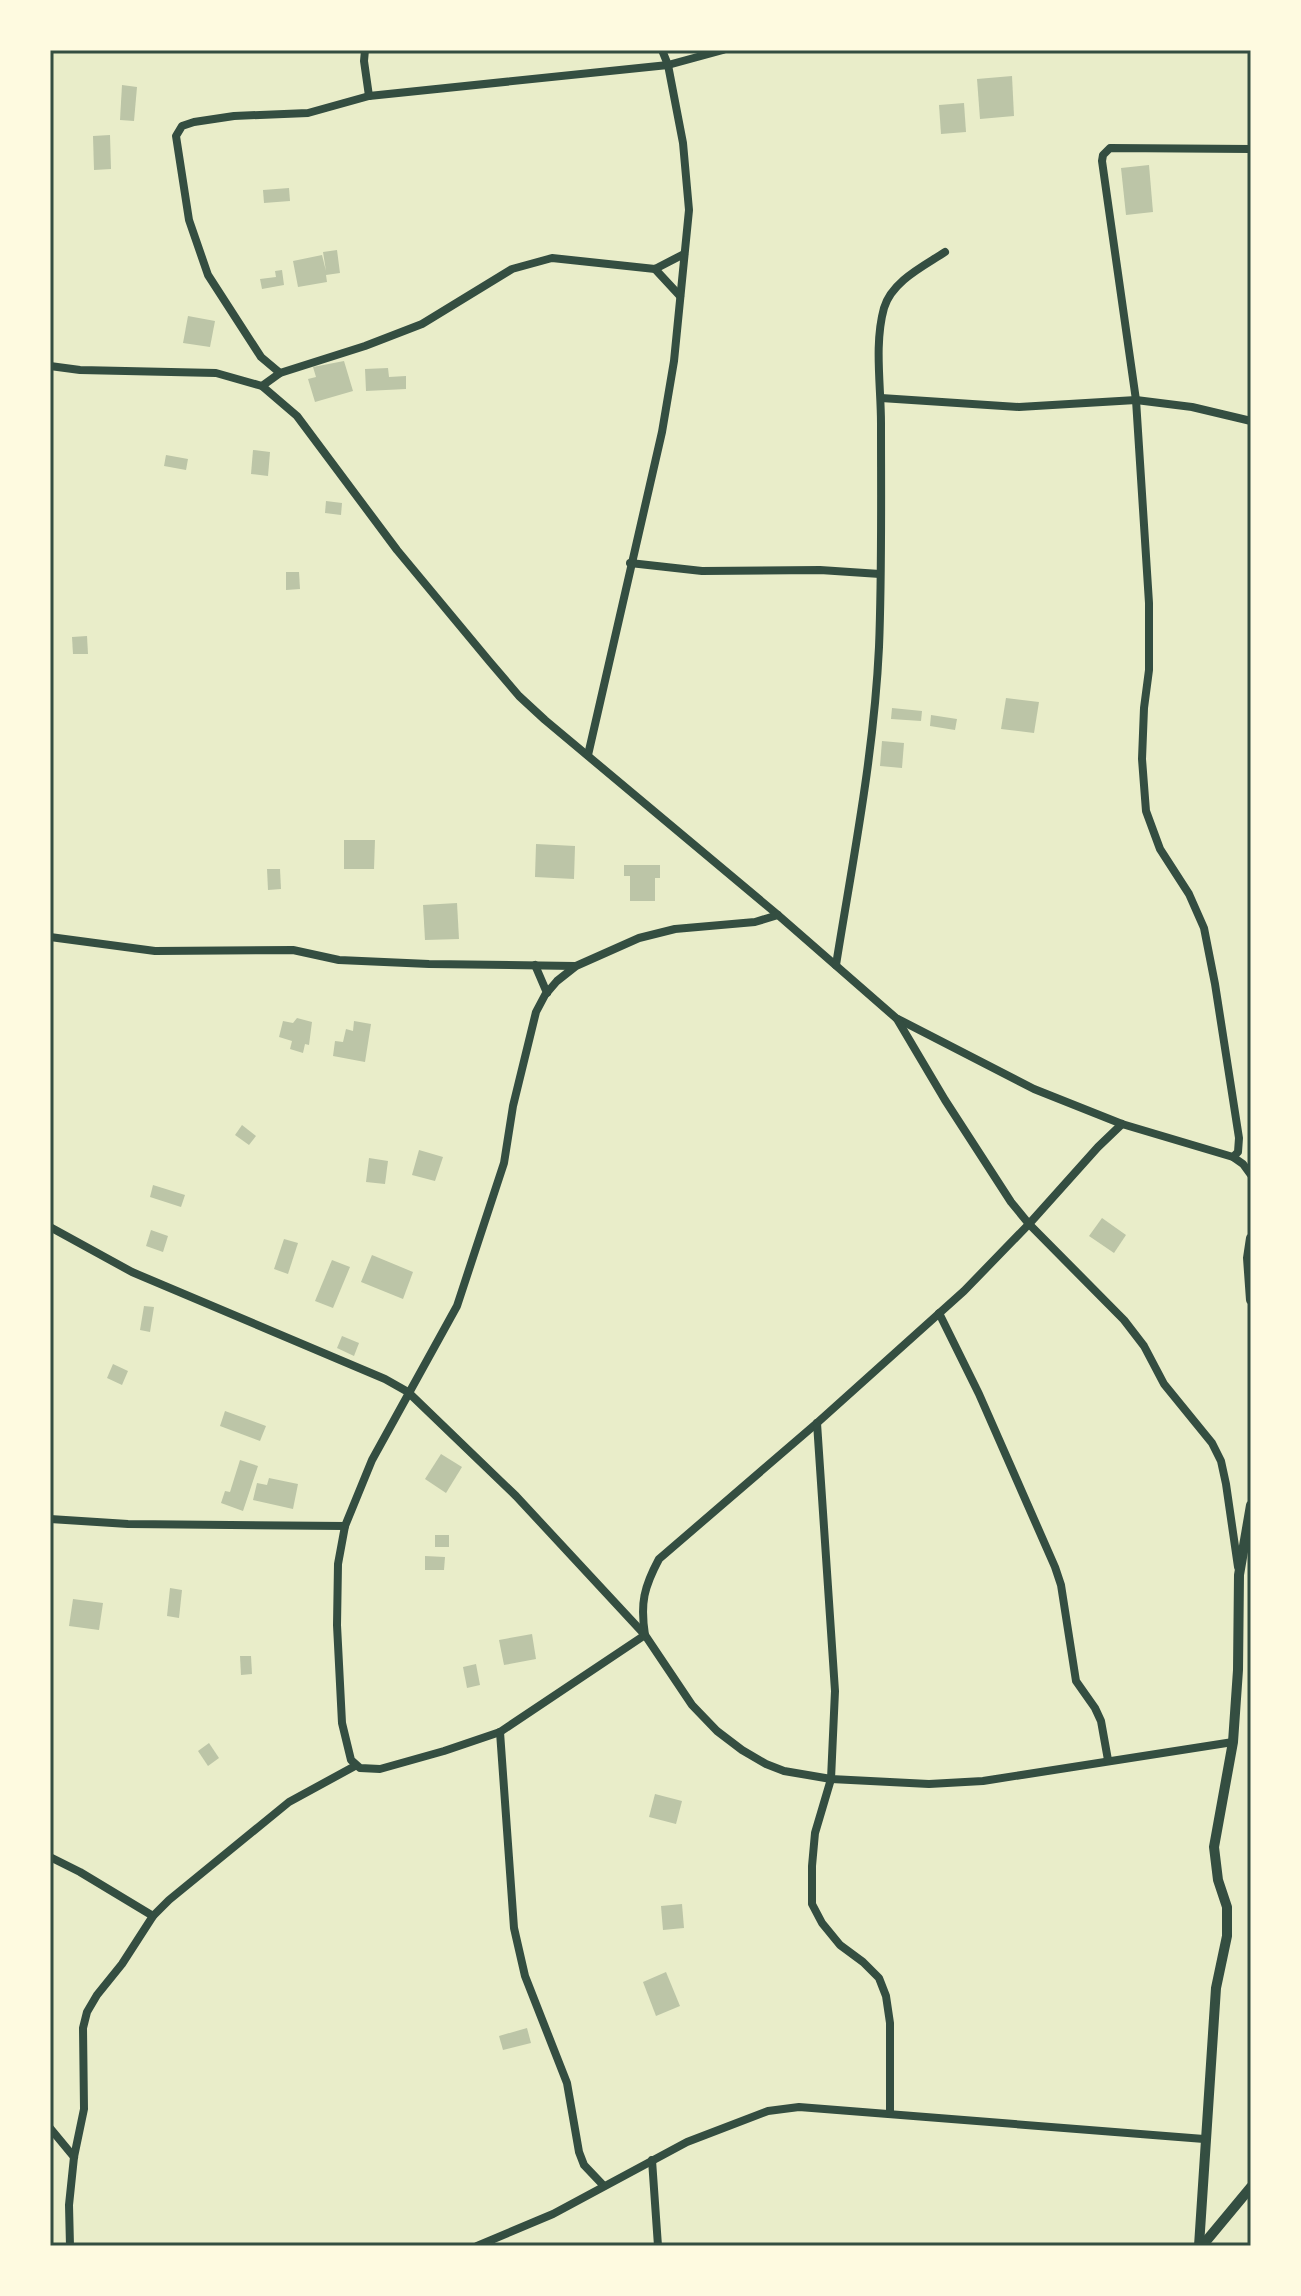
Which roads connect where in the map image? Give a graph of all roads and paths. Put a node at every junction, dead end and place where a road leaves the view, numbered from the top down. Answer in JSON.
{"nodes":[{"id":1,"x":365,"y":50,"type":"edge"},
{"id":2,"x":662,"y":50,"type":"edge"},
{"id":3,"x":723,"y":50,"type":"edge"},
{"id":4,"x":668,"y":65,"type":"junction"},
{"id":5,"x":369,"y":96,"type":"junction"},
{"id":6,"x":1251,"y":149,"type":"edge"},
{"id":7,"x":945,"y":252,"type":"dead end"},
{"id":8,"x":684,"y":254,"type":"junction"},
{"id":9,"x":655,"y":269,"type":"junction"},
{"id":10,"x":680,"y":296,"type":"junction"},
{"id":11,"x":50,"y":366,"type":"edge"},
{"id":12,"x":280,"y":373,"type":"junction"},
{"id":13,"x":262,"y":386,"type":"junction"},
{"id":14,"x":881,"y":398,"type":"junction"},
{"id":15,"x":1136,"y":400,"type":"junction"},
{"id":16,"x":1251,"y":421,"type":"edge"},
{"id":17,"x":630,"y":563,"type":"junction"},
{"id":18,"x":880,"y":574,"type":"junction"},
{"id":19,"x":588,"y":755,"type":"junction"},
{"id":20,"x":778,"y":915,"type":"junction"},
{"id":21,"x":50,"y":937,"type":"edge"},
{"id":22,"x":535,"y":965,"type":"junction"},
{"id":23,"x":836,"y":965,"type":"junction"},
{"id":24,"x":576,"y":966,"type":"junction"},
{"id":25,"x":547,"y":993,"type":"junction"},
{"id":26,"x":896,"y":1018,"type":"junction"},
{"id":27,"x":1122,"y":1124,"type":"junction"},
{"id":28,"x":1233,"y":1157,"type":"junction"},
{"id":29,"x":1247,"y":1163,"type":"edge"},
{"id":30,"x":1251,"y":1175,"type":"edge"},
{"id":31,"x":1029,"y":1224,"type":"junction"},
{"id":32,"x":50,"y":1227,"type":"edge"},
{"id":33,"x":1251,"y":1238,"type":"edge"},
{"id":34,"x":1251,"y":1300,"type":"edge"},
{"id":35,"x":939,"y":1313,"type":"junction"},
{"id":36,"x":408,"y":1392,"type":"junction"},
{"id":37,"x":817,"y":1423,"type":"junction"},
{"id":38,"x":1251,"y":1505,"type":"edge"},
{"id":39,"x":50,"y":1519,"type":"edge"},
{"id":40,"x":345,"y":1526,"type":"junction"},
{"id":41,"x":1239,"y":1575,"type":"junction"},
{"id":42,"x":645,"y":1635,"type":"junction"},
{"id":43,"x":500,"y":1732,"type":"junction"},
{"id":44,"x":1233,"y":1742,"type":"junction"},
{"id":45,"x":1108,"y":1760,"type":"junction"},
{"id":46,"x":355,"y":1766,"type":"junction"},
{"id":47,"x":831,"y":1779,"type":"junction"},
{"id":48,"x":50,"y":1857,"type":"edge"},
{"id":49,"x":153,"y":1916,"type":"junction"},
{"id":50,"x":890,"y":2114,"type":"junction"},
{"id":51,"x":50,"y":2128,"type":"edge"},
{"id":52,"x":1204,"y":2139,"type":"junction"},
{"id":53,"x":74,"y":2157,"type":"junction"},
{"id":54,"x":652,"y":2160,"type":"junction"},
{"id":55,"x":603,"y":2185,"type":"junction"},
{"id":56,"x":1251,"y":2187,"type":"edge"},
{"id":57,"x":70,"y":2246,"type":"edge"},
{"id":58,"x":477,"y":2246,"type":"edge"},
{"id":59,"x":658,"y":2246,"type":"edge"},
{"id":60,"x":1200,"y":2246,"type":"edge"}],
"edges":[{"from":1,"to":5,"type":"street"},
{"from":2,"to":4,"type":"street"},
{"from":3,"to":4,"type":"street"},
{"from":4,"to":5,"type":"street"},
{"from":4,"to":8,"type":"street"},
{"from":5,"to":12,"type":"street"},
{"from":6,"to":15,"type":"street"},
{"from":7,"to":14,"type":"street"},
{"from":8,"to":9,"type":"street"},
{"from":8,"to":10,"type":"street"},
{"from":9,"to":10,"type":"street"},
{"from":9,"to":12,"type":"street"},
{"from":10,"to":17,"type":"street"},
{"from":11,"to":13,"type":"street"},
{"from":12,"to":13,"type":"street"},
{"from":13,"to":19,"type":"street"},
{"from":14,"to":15,"type":"street"},
{"from":14,"to":18,"type":"street"},
{"from":15,"to":16,"type":"street"},
{"from":15,"to":28,"type":"street"},
{"from":17,"to":18,"type":"street"},
{"from":17,"to":19,"type":"street"},
{"from":18,"to":23,"type":"street"},
{"from":19,"to":20,"type":"street"},
{"from":20,"to":23,"type":"street"},
{"from":20,"to":24,"type":"street"},
{"from":21,"to":22,"type":"street"},
{"from":22,"to":24,"type":"street"},
{"from":22,"to":25,"type":"street"},
{"from":23,"to":26,"type":"street"},
{"from":24,"to":25,"type":"street"},
{"from":25,"to":36,"type":"street"},
{"from":26,"to":27,"type":"street"},
{"from":26,"to":31,"type":"street"},
{"from":27,"to":28,"type":"street"},
{"from":27,"to":31,"type":"street"},
{"from":28,"to":29,"type":"street"},
{"from":29,"to":30,"type":"street"},
{"from":31,"to":35,"type":"street"},
{"from":31,"to":41,"type":"street"},
{"from":32,"to":36,"type":"street"},
{"from":33,"to":34,"type":"street"},
{"from":35,"to":37,"type":"street"},
{"from":35,"to":45,"type":"street"},
{"from":36,"to":40,"type":"street"},
{"from":36,"to":42,"type":"street"},
{"from":37,"to":42,"type":"street"},
{"from":37,"to":47,"type":"street"},
{"from":38,"to":41,"type":"street"},
{"from":39,"to":40,"type":"street"},
{"from":40,"to":46,"type":"street"},
{"from":41,"to":44,"type":"street"},
{"from":42,"to":43,"type":"street"},
{"from":42,"to":47,"type":"street"},
{"from":43,"to":46,"type":"street"},
{"from":43,"to":55,"type":"street"},
{"from":44,"to":45,"type":"street"},
{"from":44,"to":52,"type":"street"},
{"from":45,"to":47,"type":"street"},
{"from":46,"to":49,"type":"street"},
{"from":47,"to":50,"type":"street"},
{"from":48,"to":49,"type":"street"},
{"from":49,"to":53,"type":"street"},
{"from":50,"to":52,"type":"street"},
{"from":50,"to":54,"type":"street"},
{"from":51,"to":53,"type":"street"},
{"from":52,"to":60,"type":"street"},
{"from":53,"to":57,"type":"street"},
{"from":54,"to":55,"type":"street"},
{"from":54,"to":59,"type":"street"},
{"from":55,"to":58,"type":"street"},
{"from":56,"to":60,"type":"street"}]}
